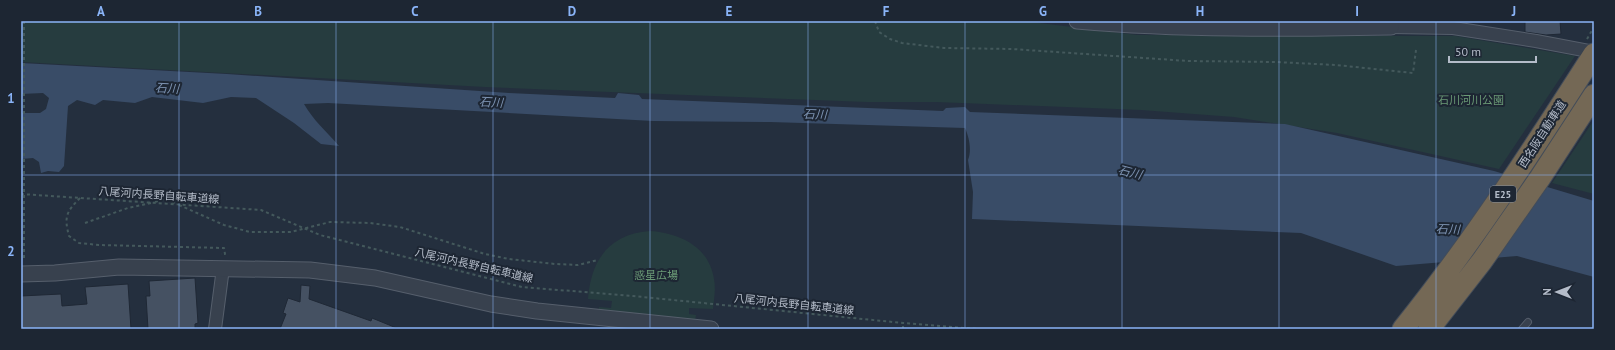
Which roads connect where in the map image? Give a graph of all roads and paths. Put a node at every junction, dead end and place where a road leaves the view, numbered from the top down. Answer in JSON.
{"nodes":[{"id":1,"x":24,"y":21,"type":"edge"},
{"id":2,"x":875,"y":21,"type":"edge"},
{"id":3,"x":933,"y":21,"type":"edge"},
{"id":4,"x":1012,"y":21,"type":"edge"},
{"id":5,"x":1077,"y":21,"type":"edge"},
{"id":6,"x":1391,"y":24,"type":"edge"},
{"id":7,"x":1434,"y":24,"type":"edge"},
{"id":8,"x":1297,"y":25,"type":"edge"},
{"id":9,"x":1416,"y":50,"type":"dead end"},
{"id":10,"x":1594,"y":53,"type":"edge"},
{"id":11,"x":1594,"y":95,"type":"edge"},
{"id":12,"x":21,"y":194,"type":"edge"},
{"id":13,"x":80,"y":198,"type":"junction"},
{"id":14,"x":153,"y":203,"type":"junction"},
{"id":15,"x":178,"y":204,"type":"junction"},
{"id":16,"x":85,"y":223,"type":"dead end"},
{"id":17,"x":304,"y":228,"type":"junction"},
{"id":18,"x":217,"y":255,"type":"dead end"},
{"id":19,"x":24,"y":256,"type":"dead end"},
{"id":20,"x":598,"y":260,"type":"dead end"},
{"id":21,"x":223,"y":268,"type":"junction"},
{"id":22,"x":21,"y":274,"type":"edge"},
{"id":23,"x":1528,"y":322,"type":"dead end"},
{"id":24,"x":903,"y":324,"type":"junction"},
{"id":25,"x":216,"y":329,"type":"edge"},
{"id":26,"x":711,"y":329,"type":"edge"},
{"id":27,"x":903,"y":329,"type":"edge"},
{"id":28,"x":978,"y":329,"type":"edge"},
{"id":29,"x":1403,"y":329,"type":"edge"},
{"id":30,"x":1429,"y":329,"type":"edge"},
{"id":31,"x":1522,"y":329,"type":"edge"}],
"edges":[{"from":1,"to":19,"type":"path","bridge":true},
{"from":2,"to":9,"type":"path"},
{"from":3,"to":4,"type":"path"},
{"from":5,"to":8,"type":"street"},
{"from":6,"to":7,"type":"street"},
{"from":6,"to":8,"type":"street"},
{"from":7,"to":10,"type":"street"},
{"from":10,"to":29,"type":"highway","name":"西名阪自動車道","number":"E25"},
{"from":11,"to":30,"type":"highway","name":"西名阪自動車道","number":"E25"},
{"from":12,"to":13,"type":"path","name":"八尾河内長野自転車道線"},
{"from":13,"to":14,"type":"path","name":"八尾河内長野自転車道線"},
{"from":13,"to":18,"type":"path"},
{"from":14,"to":15,"type":"path","name":"八尾河内長野自転車道線"},
{"from":14,"to":16,"type":"path"},
{"from":15,"to":17,"type":"path","name":"八尾河内長野自転車道線"},
{"from":15,"to":17,"type":"path"},
{"from":17,"to":20,"type":"path"},
{"from":17,"to":24,"type":"path","name":"八尾河内長野自転車道線"},
{"from":21,"to":22,"type":"street"},
{"from":21,"to":25,"type":"street"},
{"from":21,"to":26,"type":"street"},
{"from":23,"to":31,"type":"lane"},
{"from":24,"to":27,"type":"path"},
{"from":24,"to":28,"type":"path","name":"八尾河内長野自転車道線"}]}
